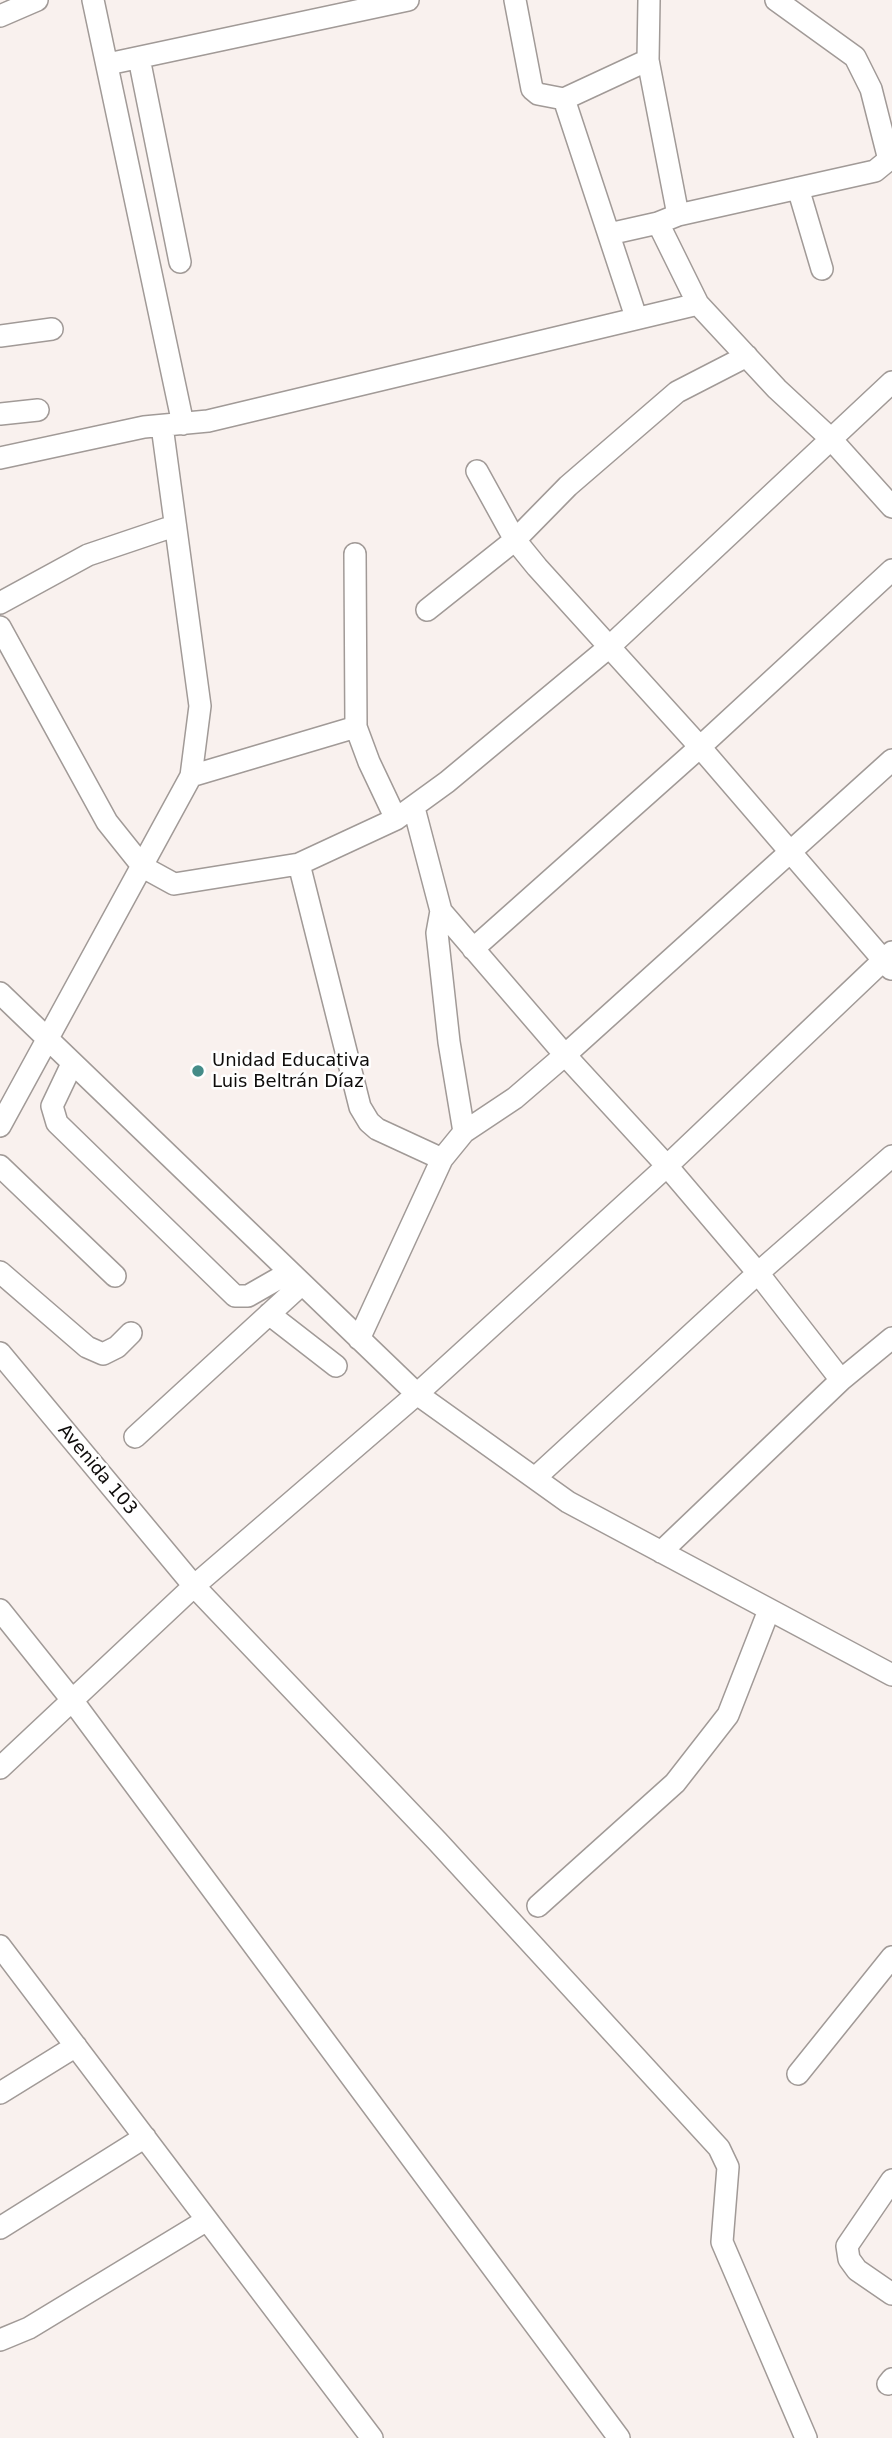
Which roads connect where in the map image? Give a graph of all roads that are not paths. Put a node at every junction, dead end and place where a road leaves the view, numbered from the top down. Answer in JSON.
{"nodes":[{"id":1,"x":37,"y":0,"type":"edge"},
{"id":2,"x":93,"y":0,"type":"edge"},
{"id":3,"x":408,"y":0,"type":"edge"},
{"id":4,"x":515,"y":0,"type":"edge"},
{"id":5,"x":649,"y":0,"type":"edge"},
{"id":6,"x":776,"y":0,"type":"edge"},
{"id":7,"x":0,"y":16,"type":"edge"},
{"id":8,"x":139,"y":58,"type":"junction"},
{"id":9,"x":648,"y":60,"type":"junction"},
{"id":10,"x":108,"y":64,"type":"junction"},
{"id":11,"x":564,"y":99,"type":"junction"},
{"id":12,"x":798,"y":188,"type":"junction"},
{"id":13,"x":678,"y":215,"type":"junction"},
{"id":14,"x":658,"y":223,"type":"junction"},
{"id":15,"x":609,"y":234,"type":"junction"},
{"id":16,"x":180,"y":262,"type":"dead end"},
{"id":17,"x":822,"y":269,"type":"dead end"},
{"id":18,"x":698,"y":304,"type":"junction"},
{"id":19,"x":636,"y":317,"type":"junction"},
{"id":20,"x":52,"y":329,"type":"dead end"},
{"id":21,"x":0,"y":336,"type":"edge"},
{"id":22,"x":747,"y":356,"type":"junction"},
{"id":23,"x":892,"y":382,"type":"edge"},
{"id":24,"x":38,"y":410,"type":"dead end"},
{"id":25,"x":0,"y":414,"type":"edge"},
{"id":26,"x":183,"y":424,"type":"junction"},
{"id":27,"x":162,"y":426,"type":"junction"},
{"id":28,"x":830,"y":438,"type":"junction"},
{"id":29,"x":0,"y":458,"type":"edge"},
{"id":30,"x":477,"y":471,"type":"dead end"},
{"id":31,"x":892,"y":507,"type":"edge"},
{"id":32,"x":174,"y":526,"type":"junction"},
{"id":33,"x":515,"y":540,"type":"junction"},
{"id":34,"x":355,"y":554,"type":"dead end"},
{"id":35,"x":892,"y":570,"type":"edge"},
{"id":36,"x":0,"y":603,"type":"edge"},
{"id":37,"x":427,"y":610,"type":"dead end"},
{"id":38,"x":1,"y":630,"type":"edge"},
{"id":39,"x":607,"y":649,"type":"junction"},
{"id":40,"x":356,"y":727,"type":"junction"},
{"id":41,"x":700,"y":747,"type":"junction"},
{"id":42,"x":892,"y":760,"type":"edge"},
{"id":43,"x":191,"y":776,"type":"junction"},
{"id":44,"x":405,"y":814,"type":"junction"},
{"id":45,"x":790,"y":852,"type":"junction"},
{"id":46,"x":299,"y":864,"type":"junction"},
{"id":47,"x":143,"y":867,"type":"junction"},
{"id":48,"x":441,"y":911,"type":"junction"},
{"id":49,"x":473,"y":949,"type":"junction"},
{"id":50,"x":889,"y":961,"type":"edge"},
{"id":51,"x":0,"y":993,"type":"edge"},
{"id":52,"x":46,"y":1039,"type":"junction"},
{"id":53,"x":565,"y":1055,"type":"junction"},
{"id":54,"x":72,"y":1064,"type":"junction"},
{"id":55,"x":0,"y":1126,"type":"edge"},
{"id":56,"x":464,"y":1132,"type":"junction"},
{"id":57,"x":892,"y":1156,"type":"edge"},
{"id":58,"x":442,"y":1159,"type":"junction"},
{"id":59,"x":0,"y":1166,"type":"edge"},
{"id":60,"x":667,"y":1166,"type":"junction"},
{"id":61,"x":0,"y":1272,"type":"edge"},
{"id":62,"x":758,"y":1273,"type":"junction"},
{"id":63,"x":115,"y":1276,"type":"dead end"},
{"id":64,"x":296,"y":1278,"type":"junction"},
{"id":65,"x":269,"y":1314,"type":"junction"},
{"id":66,"x":131,"y":1333,"type":"dead end"},
{"id":67,"x":892,"y":1338,"type":"edge"},
{"id":68,"x":359,"y":1339,"type":"junction"},
{"id":69,"x":0,"y":1353,"type":"edge"},
{"id":70,"x":337,"y":1366,"type":"dead end"},
{"id":71,"x":841,"y":1380,"type":"junction"},
{"id":72,"x":417,"y":1394,"type":"junction"},
{"id":73,"x":135,"y":1437,"type":"dead end"},
{"id":74,"x":535,"y":1478,"type":"junction"},
{"id":75,"x":661,"y":1552,"type":"junction"},
{"id":76,"x":194,"y":1586,"type":"junction"},
{"id":77,"x":0,"y":1609,"type":"edge"},
{"id":78,"x":769,"y":1609,"type":"junction"},
{"id":79,"x":892,"y":1675,"type":"edge"},
{"id":80,"x":72,"y":1700,"type":"junction"},
{"id":81,"x":0,"y":1768,"type":"edge"},
{"id":82,"x":538,"y":1906,"type":"dead end"},
{"id":83,"x":0,"y":1946,"type":"edge"},
{"id":84,"x":892,"y":1957,"type":"edge"},
{"id":85,"x":76,"y":2046,"type":"junction"},
{"id":86,"x":798,"y":2074,"type":"dead end"},
{"id":87,"x":0,"y":2093,"type":"edge"},
{"id":88,"x":145,"y":2137,"type":"junction"},
{"id":89,"x":892,"y":2180,"type":"edge"},
{"id":90,"x":207,"y":2220,"type":"junction"},
{"id":91,"x":0,"y":2228,"type":"edge"},
{"id":92,"x":892,"y":2294,"type":"edge"},
{"id":93,"x":0,"y":2340,"type":"edge"},
{"id":94,"x":372,"y":2438,"type":"edge"},
{"id":95,"x":619,"y":2438,"type":"edge"},
{"id":96,"x":806,"y":2438,"type":"edge"}],
"edges":[{"from":1,"to":7,"type":"street"},
{"from":2,"to":10,"type":"street"},
{"from":3,"to":8,"type":"street"},
{"from":4,"to":11,"type":"street"},
{"from":5,"to":9,"type":"street"},
{"from":6,"to":12,"type":"street"},
{"from":8,"to":10,"type":"street"},
{"from":8,"to":16,"type":"street"},
{"from":9,"to":11,"type":"street"},
{"from":9,"to":13,"type":"street"},
{"from":10,"to":26,"type":"street"},
{"from":11,"to":15,"type":"street"},
{"from":12,"to":13,"type":"street"},
{"from":12,"to":17,"type":"street"},
{"from":13,"to":14,"type":"street"},
{"from":14,"to":15,"type":"street"},
{"from":14,"to":18,"type":"street"},
{"from":15,"to":19,"type":"street"},
{"from":18,"to":19,"type":"street"},
{"from":18,"to":22,"type":"street"},
{"from":19,"to":26,"type":"street"},
{"from":20,"to":21,"type":"street"},
{"from":22,"to":28,"type":"street"},
{"from":22,"to":33,"type":"street"},
{"from":23,"to":28,"type":"street"},
{"from":24,"to":25,"type":"street"},
{"from":26,"to":27,"type":"street"},
{"from":27,"to":29,"type":"street"},
{"from":27,"to":32,"type":"street"},
{"from":28,"to":31,"type":"street"},
{"from":28,"to":39,"type":"street"},
{"from":30,"to":33,"type":"street"},
{"from":32,"to":36,"type":"street"},
{"from":32,"to":43,"type":"street"},
{"from":33,"to":37,"type":"street"},
{"from":33,"to":39,"type":"street"},
{"from":34,"to":40,"type":"street"},
{"from":35,"to":41,"type":"street"},
{"from":38,"to":47,"type":"street"},
{"from":39,"to":41,"type":"street"},
{"from":39,"to":44,"type":"street"},
{"from":40,"to":43,"type":"street"},
{"from":40,"to":44,"type":"street"},
{"from":41,"to":45,"type":"street"},
{"from":41,"to":49,"type":"street"},
{"from":42,"to":45,"type":"street"},
{"from":43,"to":47,"type":"street"},
{"from":44,"to":46,"type":"street"},
{"from":44,"to":48,"type":"street"},
{"from":45,"to":50,"type":"street"},
{"from":45,"to":53,"type":"street"},
{"from":46,"to":47,"type":"street"},
{"from":46,"to":58,"type":"street"},
{"from":47,"to":52,"type":"street"},
{"from":48,"to":49,"type":"street"},
{"from":48,"to":56,"type":"street"},
{"from":49,"to":53,"type":"street"},
{"from":50,"to":60,"type":"street"},
{"from":51,"to":52,"type":"street"},
{"from":52,"to":54,"type":"street"},
{"from":52,"to":55,"type":"street"},
{"from":53,"to":56,"type":"street"},
{"from":53,"to":60,"type":"street"},
{"from":54,"to":64,"type":"street"},
{"from":54,"to":64,"type":"street"},
{"from":56,"to":58,"type":"street"},
{"from":57,"to":62,"type":"street"},
{"from":58,"to":68,"type":"street"},
{"from":59,"to":63,"type":"street"},
{"from":60,"to":62,"type":"street"},
{"from":60,"to":72,"type":"street"},
{"from":61,"to":66,"type":"street"},
{"from":62,"to":71,"type":"street"},
{"from":62,"to":74,"type":"street"},
{"from":64,"to":65,"type":"street"},
{"from":64,"to":68,"type":"street"},
{"from":65,"to":70,"type":"street"},
{"from":65,"to":73,"type":"street"},
{"from":67,"to":71,"type":"street"},
{"from":68,"to":72,"type":"street"},
{"from":69,"to":76,"type":"street","name":"Avenida 103"},
{"from":71,"to":75,"type":"street"},
{"from":72,"to":74,"type":"street"},
{"from":72,"to":76,"type":"street"},
{"from":74,"to":75,"type":"street"},
{"from":75,"to":78,"type":"street"},
{"from":76,"to":80,"type":"street"},
{"from":76,"to":96,"type":"street","name":"Avenida 103"},
{"from":77,"to":80,"type":"street"},
{"from":78,"to":79,"type":"street"},
{"from":78,"to":82,"type":"street"},
{"from":80,"to":81,"type":"street"},
{"from":80,"to":95,"type":"street"},
{"from":83,"to":85,"type":"street"},
{"from":84,"to":86,"type":"street"},
{"from":85,"to":87,"type":"street"},
{"from":85,"to":88,"type":"street"},
{"from":88,"to":90,"type":"street"},
{"from":88,"to":91,"type":"street"},
{"from":89,"to":92,"type":"street"},
{"from":90,"to":93,"type":"street"},
{"from":90,"to":94,"type":"street"}]}
